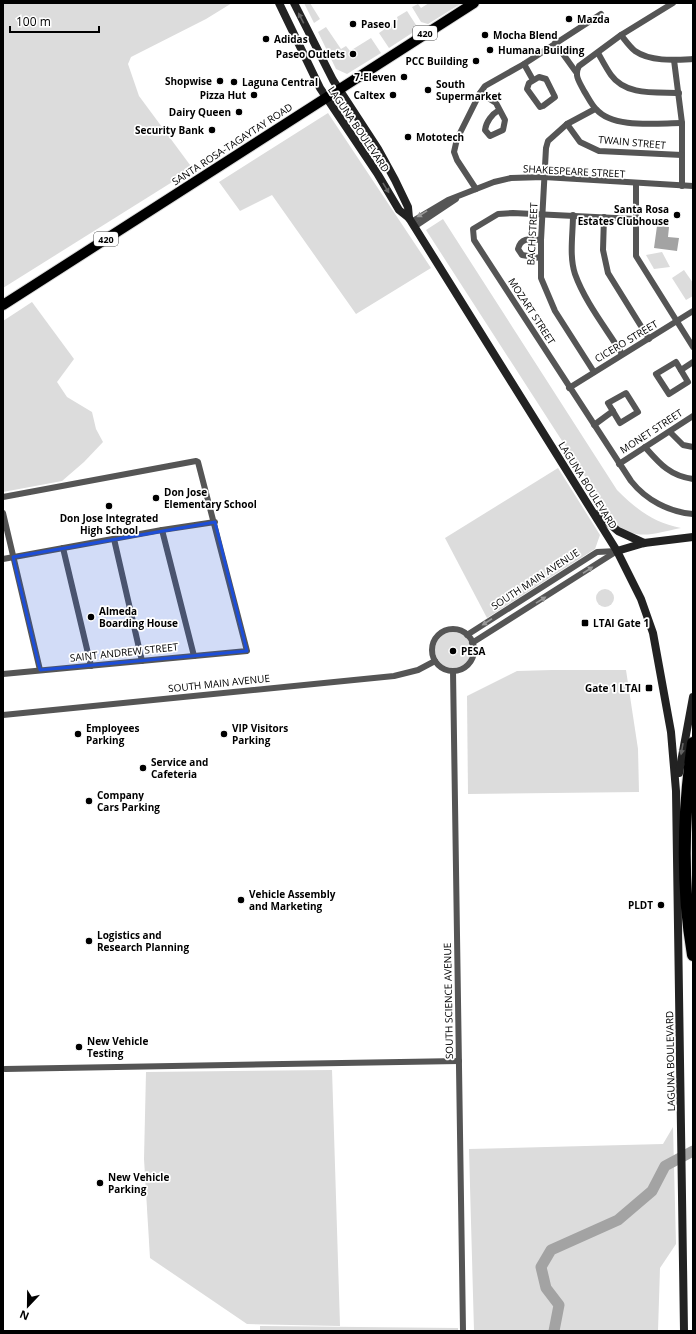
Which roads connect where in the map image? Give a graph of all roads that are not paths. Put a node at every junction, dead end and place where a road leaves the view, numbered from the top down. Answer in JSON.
{"nodes":[{"id":1,"x":279,"y":3,"type":"edge"},
{"id":2,"x":294,"y":3,"type":"edge"},
{"id":3,"x":474,"y":3,"type":"edge"},
{"id":4,"x":673,"y":3,"type":"edge"},
{"id":5,"x":601,"y":14,"type":"dead end"},
{"id":6,"x":621,"y":35,"type":"junction"},
{"id":7,"x":555,"y":43,"type":"junction"},
{"id":8,"x":598,"y":53,"type":"junction"},
{"id":9,"x":693,"y":59,"type":"edge"},
{"id":10,"x":674,"y":60,"type":"junction"},
{"id":11,"x":524,"y":64,"type":"junction"},
{"id":12,"x":576,"y":72,"type":"junction"},
{"id":13,"x":533,"y":80,"type":"junction"},
{"id":14,"x":339,"y":89,"type":"junction"},
{"id":15,"x":480,"y":93,"type":"junction"},
{"id":16,"x":679,"y":93,"type":"junction"},
{"id":17,"x":326,"y":98,"type":"junction"},
{"id":18,"x":595,"y":109,"type":"junction"},
{"id":19,"x":499,"y":110,"type":"dead end"},
{"id":20,"x":682,"y":123,"type":"junction"},
{"id":21,"x":567,"y":124,"type":"junction"},
{"id":22,"x":682,"y":155,"type":"junction"},
{"id":23,"x":544,"y":177,"type":"junction"},
{"id":24,"x":636,"y":184,"type":"junction"},
{"id":25,"x":682,"y":186,"type":"junction"},
{"id":26,"x":693,"y":186,"type":"edge"},
{"id":27,"x":476,"y":189,"type":"junction"},
{"id":28,"x":458,"y":198,"type":"junction"},
{"id":29,"x":543,"y":213,"type":"junction"},
{"id":30,"x":573,"y":215,"type":"junction"},
{"id":31,"x":604,"y":217,"type":"junction"},
{"id":32,"x":636,"y":219,"type":"junction"},
{"id":33,"x":411,"y":222,"type":"junction"},
{"id":34,"x":541,"y":240,"type":"junction"},
{"id":35,"x":540,"y":258,"type":"junction"},
{"id":36,"x":3,"y":305,"type":"edge"},
{"id":37,"x":693,"y":311,"type":"edge"},
{"id":38,"x":676,"y":322,"type":"junction"},
{"id":39,"x":649,"y":339,"type":"junction"},
{"id":40,"x":693,"y":347,"type":"edge"},
{"id":41,"x":622,"y":354,"type":"junction"},
{"id":42,"x":693,"y":362,"type":"edge"},
{"id":43,"x":681,"y":370,"type":"junction"},
{"id":44,"x":594,"y":372,"type":"junction"},
{"id":45,"x":569,"y":388,"type":"junction"},
{"id":46,"x":613,"y":411,"type":"junction"},
{"id":47,"x":693,"y":416,"type":"edge"},
{"id":48,"x":594,"y":425,"type":"junction"},
{"id":49,"x":670,"y":432,"type":"junction"},
{"id":50,"x":645,"y":447,"type":"junction"},
{"id":51,"x":693,"y":448,"type":"edge"},
{"id":52,"x":619,"y":464,"type":"junction"},
{"id":53,"x":693,"y":479,"type":"edge"},
{"id":54,"x":3,"y":497,"type":"edge"},
{"id":55,"x":592,"y":508,"type":"junction"},
{"id":56,"x":3,"y":513,"type":"edge"},
{"id":57,"x":693,"y":514,"type":"edge"},
{"id":58,"x":215,"y":522,"type":"junction"},
{"id":59,"x":162,"y":530,"type":"junction"},
{"id":60,"x":693,"y":537,"type":"edge"},
{"id":61,"x":114,"y":539,"type":"junction"},
{"id":62,"x":644,"y":543,"type":"junction"},
{"id":63,"x":63,"y":548,"type":"junction"},
{"id":64,"x":617,"y":551,"type":"junction"},
{"id":65,"x":13,"y":557,"type":"junction"},
{"id":66,"x":3,"y":559,"type":"edge"},
{"id":67,"x":467,"y":635,"type":"junction"},
{"id":68,"x":472,"y":643,"type":"junction"},
{"id":69,"x":194,"y":656,"type":"junction"},
{"id":70,"x":142,"y":661,"type":"junction"},
{"id":71,"x":435,"y":661,"type":"junction"},
{"id":72,"x":91,"y":666,"type":"junction"},
{"id":73,"x":40,"y":670,"type":"junction"},
{"id":74,"x":453,"y":671,"type":"junction"},
{"id":75,"x":3,"y":674,"type":"edge"},
{"id":76,"x":693,"y":697,"type":"edge"},
{"id":77,"x":3,"y":715,"type":"edge"},
{"id":78,"x":693,"y":743,"type":"edge"},
{"id":79,"x":676,"y":791,"type":"junction"},
{"id":80,"x":693,"y":955,"type":"edge"},
{"id":81,"x":459,"y":1061,"type":"junction"},
{"id":82,"x":5,"y":1069,"type":"dead end"},
{"id":83,"x":463,"y":1331,"type":"edge"},
{"id":84,"x":684,"y":1331,"type":"edge"}],
"edges":[{"from":1,"to":17,"type":"main road","name":"LAGUNA BOULEVARD"},
{"from":14,"to":2,"type":"main road","name":"LAGUNA BOULEVARD","one_way":true},
{"from":3,"to":14,"type":"main road","name":"SANTA ROSA-TAGAYTAY ROAD","number":"420"},
{"from":4,"to":6,"type":"street"},
{"from":5,"to":7,"type":"street"},
{"from":6,"to":8,"type":"street"},
{"from":6,"to":10,"type":"street"},
{"from":7,"to":11,"type":"street"},
{"from":7,"to":12,"type":"street"},
{"from":8,"to":12,"type":"street"},
{"from":8,"to":16,"type":"street"},
{"from":9,"to":10,"type":"street"},
{"from":10,"to":16,"type":"street"},
{"from":11,"to":13,"type":"street"},
{"from":11,"to":15,"type":"street"},
{"from":12,"to":18,"type":"street"},
{"from":13,"to":13,"type":"street"},
{"from":14,"to":17,"type":"main road","name":"SANTA ROSA-TAGAYTAY ROAD","number":"420"},
{"from":14,"to":33,"type":"main road","name":"LAGUNA BOULEVARD"},
{"from":15,"to":19,"type":"street"},
{"from":15,"to":27,"type":"street"},
{"from":16,"to":20,"type":"street"},
{"from":17,"to":33,"type":"main road","name":"LAGUNA BOULEVARD","one_way":true},
{"from":17,"to":36,"type":"main road","name":"SANTA ROSA-TAGAYTAY ROAD","number":"420"},
{"from":18,"to":20,"type":"street"},
{"from":18,"to":21,"type":"street","name":"BACH STREET"},
{"from":20,"to":22,"type":"street"},
{"from":21,"to":22,"type":"street","name":"TWAIN STREET"},
{"from":21,"to":23,"type":"street","name":"BACH STREET"},
{"from":22,"to":25,"type":"street"},
{"from":23,"to":24,"type":"street","name":"SHAKESPEARE STREET"},
{"from":23,"to":27,"type":"street","name":"SHAKESPEARE STREET"},
{"from":23,"to":29,"type":"street","name":"BACH STREET"},
{"from":24,"to":25,"type":"street","name":"SHAKESPEARE STREET"},
{"from":24,"to":32,"type":"street"},
{"from":25,"to":26,"type":"street","name":"SHAKESPEARE STREET"},
{"from":27,"to":28,"type":"street","name":"SHAKESPEARE STREET"},
{"from":28,"to":33,"type":"street","name":"SHAKESPEARE STREET","one_way":true},
{"from":28,"to":33,"type":"street","name":"SHAKESPEARE STREET"},
{"from":29,"to":30,"type":"street","name":"MOZART STREET"},
{"from":29,"to":34,"type":"street","name":"BACH STREET"},
{"from":29,"to":45,"type":"street","name":"MOZART STREET"},
{"from":30,"to":31,"type":"street","name":"MOZART STREET"},
{"from":30,"to":41,"type":"street"},
{"from":31,"to":32,"type":"street","name":"MOZART STREET"},
{"from":31,"to":39,"type":"street"},
{"from":32,"to":38,"type":"street"},
{"from":33,"to":55,"type":"main road","name":"LAGUNA BOULEVARD"},
{"from":34,"to":35,"type":"street","name":"BACH STREET"},
{"from":34,"to":35,"type":"street"},
{"from":35,"to":44,"type":"street","name":"BACH STREET"},
{"from":37,"to":38,"type":"street","name":"CICERO STREET"},
{"from":38,"to":39,"type":"street","name":"CICERO STREET"},
{"from":38,"to":40,"type":"street"},
{"from":39,"to":41,"type":"street","name":"CICERO STREET"},
{"from":41,"to":44,"type":"street","name":"CICERO STREET"},
{"from":42,"to":43,"type":"street"},
{"from":43,"to":43,"type":"street"},
{"from":44,"to":45,"type":"street","name":"CICERO STREET"},
{"from":45,"to":48,"type":"street","name":"MOZART STREET"},
{"from":46,"to":46,"type":"street"},
{"from":46,"to":48,"type":"street"},
{"from":47,"to":49,"type":"street","name":"MONET STREET"},
{"from":48,"to":52,"type":"street","name":"MOZART STREET"},
{"from":49,"to":50,"type":"street","name":"MONET STREET"},
{"from":49,"to":51,"type":"street"},
{"from":50,"to":52,"type":"street","name":"MONET STREET"},
{"from":50,"to":53,"type":"street"},
{"from":52,"to":57,"type":"street","name":"MOZART STREET"},
{"from":54,"to":58,"type":"street"},
{"from":55,"to":62,"type":"main road"},
{"from":55,"to":64,"type":"main road","name":"LAGUNA BOULEVARD"},
{"from":56,"to":65,"type":"street"},
{"from":58,"to":59,"type":"street"},
{"from":58,"to":69,"type":"street","name":"SAINT ANDREW STREET"},
{"from":59,"to":61,"type":"street"},
{"from":59,"to":69,"type":"street"},
{"from":60,"to":62,"type":"main road"},
{"from":61,"to":63,"type":"street"},
{"from":61,"to":70,"type":"street"},
{"from":62,"to":64,"type":"main road"},
{"from":63,"to":65,"type":"street"},
{"from":63,"to":72,"type":"street"},
{"from":64,"to":67,"type":"street","name":"SOUTH MAIN AVENUE","one_way":true},
{"from":68,"to":64,"type":"street","name":"SOUTH MAIN AVENUE","one_way":true},
{"from":64,"to":79,"type":"main road","name":"LAGUNA BOULEVARD"},
{"from":65,"to":66,"type":"street"},
{"from":65,"to":73,"type":"street"},
{"from":67,"to":68,"type":"street"},
{"from":67,"to":71,"type":"street"},
{"from":68,"to":74,"type":"street"},
{"from":69,"to":70,"type":"street","name":"SAINT ANDREW STREET"},
{"from":70,"to":72,"type":"street","name":"SAINT ANDREW STREET"},
{"from":71,"to":74,"type":"street"},
{"from":71,"to":77,"type":"street","name":"SOUTH MAIN AVENUE"},
{"from":72,"to":73,"type":"street","name":"SAINT ANDREW STREET"},
{"from":73,"to":75,"type":"street","name":"SAINT ANDREW STREET"},
{"from":74,"to":81,"type":"street","name":"SOUTH SCIENCE AVENUE"},
{"from":76,"to":79,"type":"main road","name":"LAGUNA BOULEVARD","one_way":true},
{"from":78,"to":80,"type":"highway"},
{"from":79,"to":84,"type":"main road","name":"LAGUNA BOULEVARD"},
{"from":81,"to":82,"type":"street"},
{"from":81,"to":83,"type":"street","name":"SOUTH SCIENCE AVENUE"}]}
